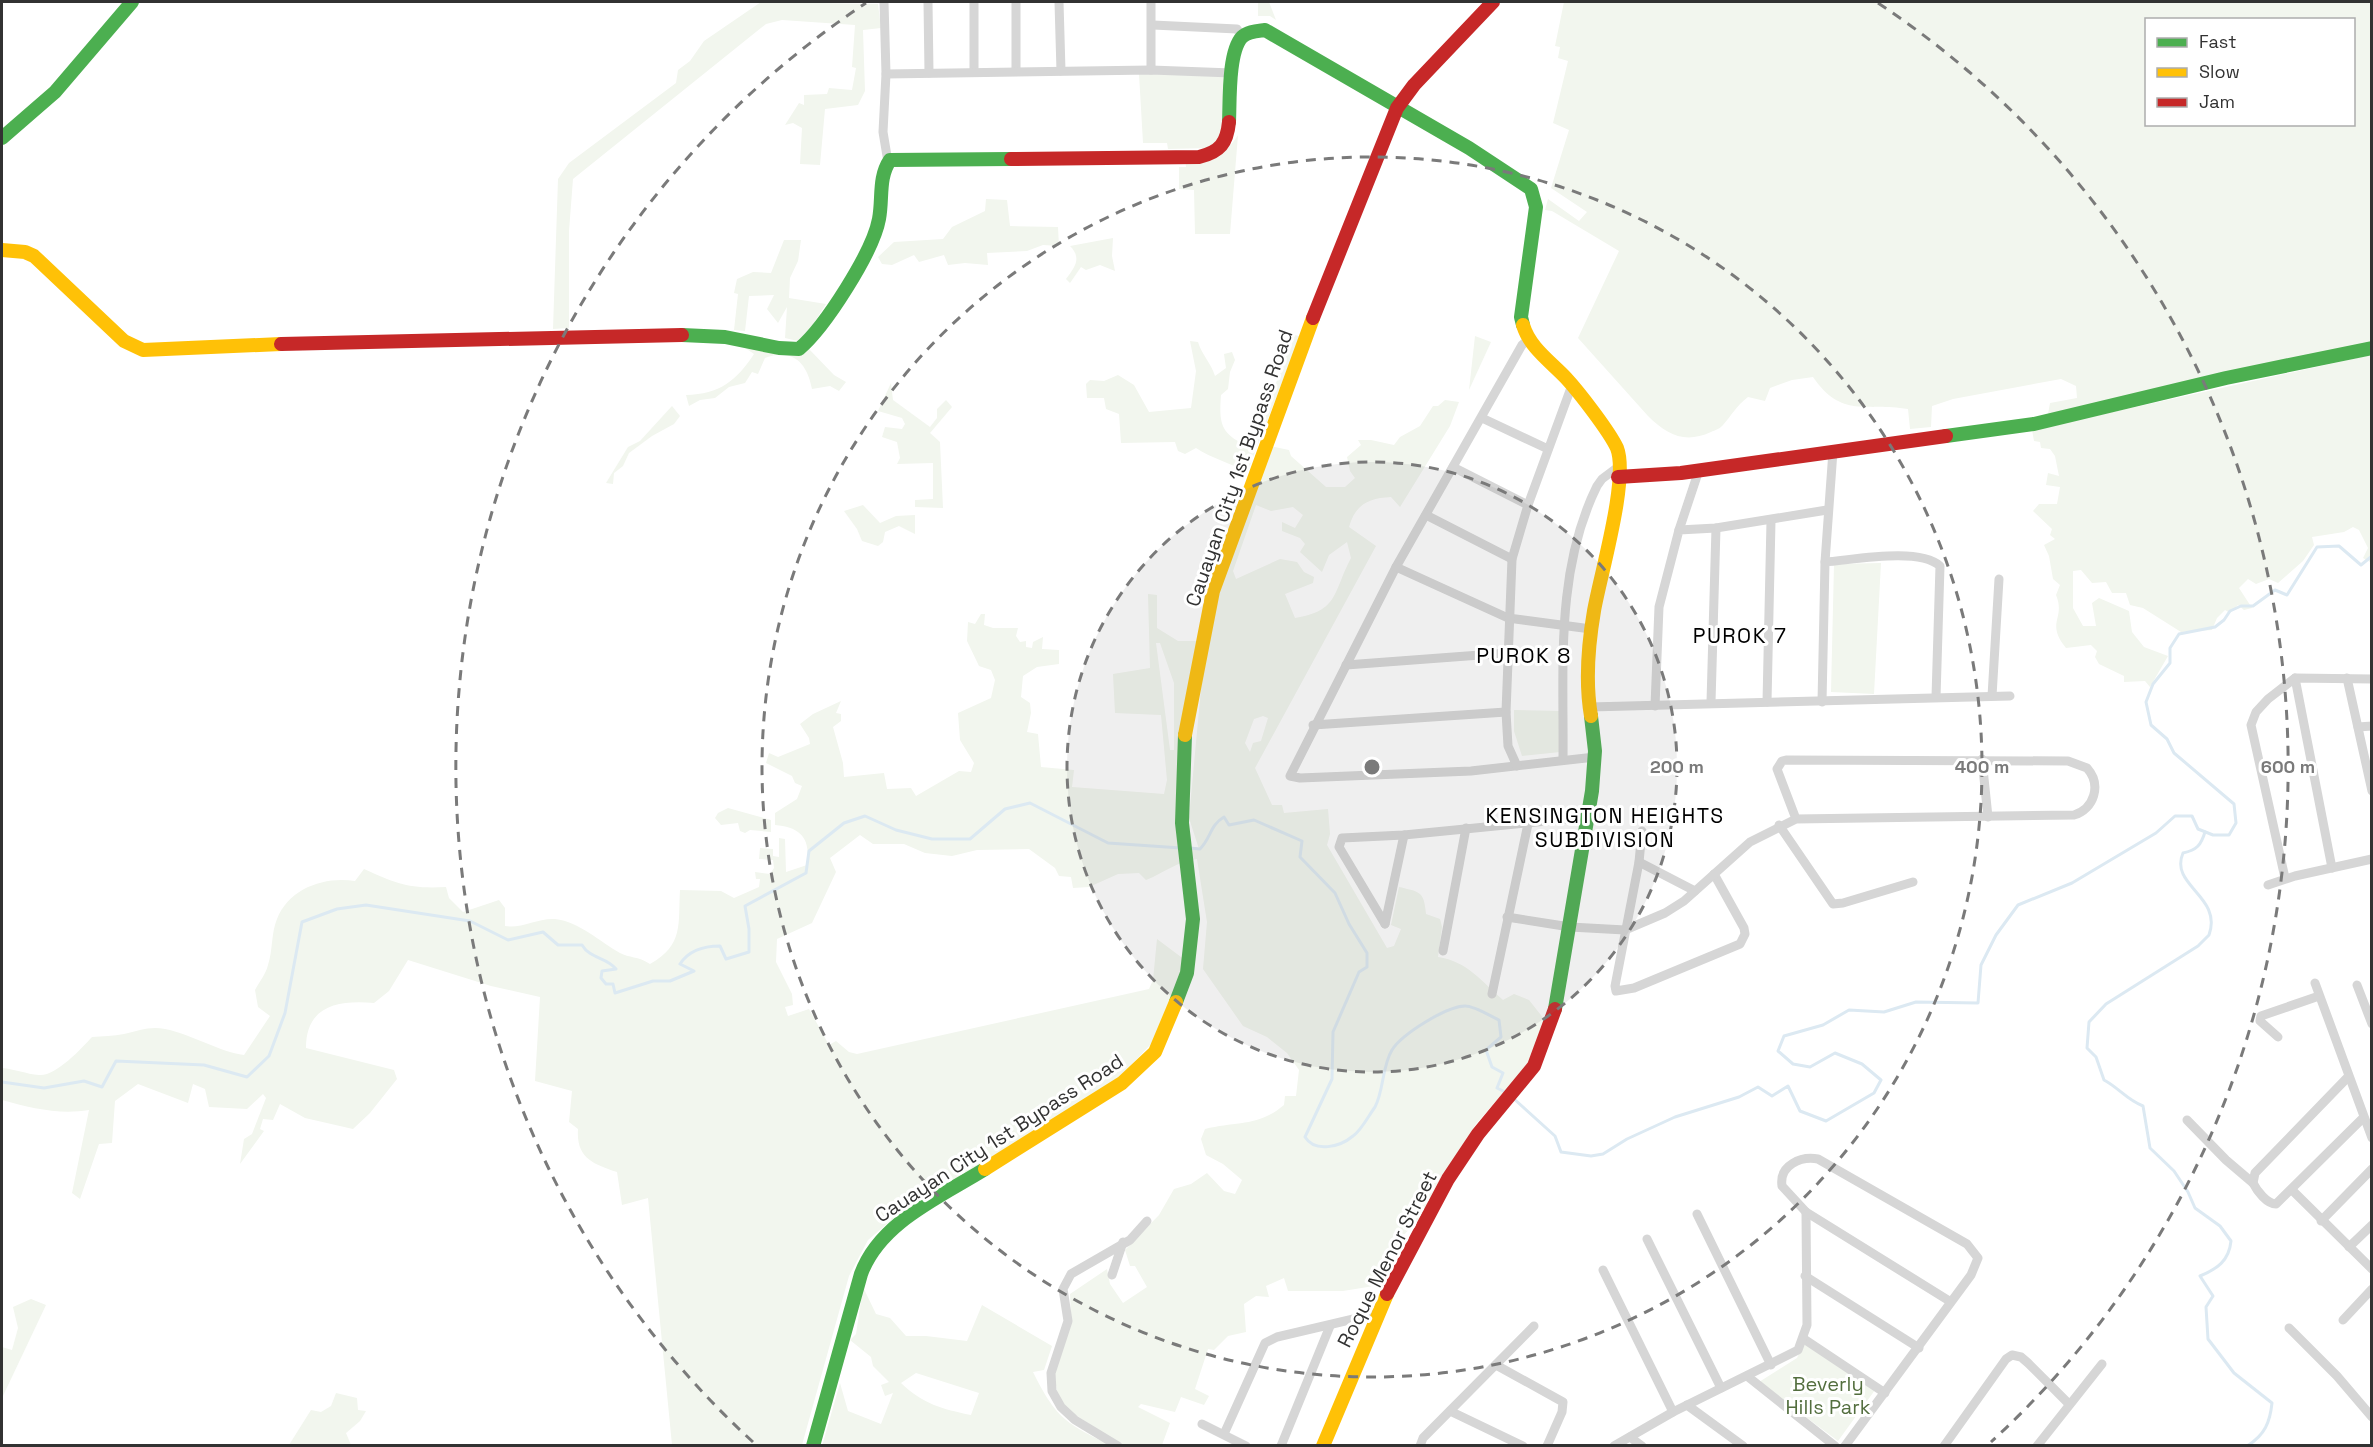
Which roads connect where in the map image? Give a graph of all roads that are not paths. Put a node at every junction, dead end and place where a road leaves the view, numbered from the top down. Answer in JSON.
{"nodes":[{"id":1,"x":132,"y":2,"type":"edge"},
{"id":2,"x":884,"y":2,"type":"edge"},
{"id":3,"x":928,"y":2,"type":"edge"},
{"id":4,"x":974,"y":2,"type":"edge"},
{"id":5,"x":1016,"y":2,"type":"edge"},
{"id":6,"x":1059,"y":2,"type":"edge"},
{"id":7,"x":1151,"y":2,"type":"edge"},
{"id":8,"x":1493,"y":2,"type":"edge"},
{"id":9,"x":1153,"y":25,"type":"junction"},
{"id":10,"x":1242,"y":37,"type":"junction"},
{"id":11,"x":1061,"y":70,"type":"junction"},
{"id":12,"x":1151,"y":70,"type":"junction"},
{"id":13,"x":1016,"y":71,"type":"junction"},
{"id":14,"x":974,"y":72,"type":"junction"},
{"id":15,"x":929,"y":73,"type":"junction"},
{"id":16,"x":1232,"y":73,"type":"junction"},
{"id":17,"x":886,"y":74,"type":"junction"},
{"id":18,"x":1397,"y":108,"type":"junction"},
{"id":19,"x":2,"y":138,"type":"edge"},
{"id":20,"x":888,"y":162,"type":"junction"},
{"id":21,"x":2,"y":250,"type":"edge"},
{"id":22,"x":1528,"y":340,"type":"junction"},
{"id":23,"x":2372,"y":348,"type":"edge"},
{"id":24,"x":1572,"y":385,"type":"junction"},
{"id":25,"x":1482,"y":418,"type":"junction"},
{"id":26,"x":1548,"y":449,"type":"junction"},
{"id":27,"x":1833,"y":451,"type":"junction"},
{"id":28,"x":1453,"y":467,"type":"junction"},
{"id":29,"x":1699,"y":470,"type":"junction"},
{"id":30,"x":1618,"y":472,"type":"junction"},
{"id":31,"x":1528,"y":505,"type":"junction"},
{"id":32,"x":1827,"y":510,"type":"junction"},
{"id":33,"x":1426,"y":515,"type":"junction"},
{"id":34,"x":1771,"y":521,"type":"junction"},
{"id":35,"x":1716,"y":528,"type":"junction"},
{"id":36,"x":1679,"y":530,"type":"junction"},
{"id":37,"x":1512,"y":559,"type":"junction"},
{"id":38,"x":1825,"y":562,"type":"junction"},
{"id":39,"x":1396,"y":567,"type":"junction"},
{"id":40,"x":1999,"y":579,"type":"dead end"},
{"id":41,"x":1508,"y":618,"type":"junction"},
{"id":42,"x":1564,"y":626,"type":"junction"},
{"id":43,"x":1591,"y":629,"type":"junction"},
{"id":44,"x":1507,"y":653,"type":"junction"},
{"id":45,"x":1346,"y":665,"type":"junction"},
{"id":46,"x":2295,"y":678,"type":"junction"},
{"id":47,"x":2347,"y":678,"type":"junction"},
{"id":48,"x":2372,"y":679,"type":"edge"},
{"id":49,"x":1992,"y":696,"type":"junction"},
{"id":50,"x":2010,"y":696,"type":"dead end"},
{"id":51,"x":1936,"y":697,"type":"junction"},
{"id":52,"x":1712,"y":702,"type":"junction"},
{"id":53,"x":1767,"y":702,"type":"junction"},
{"id":54,"x":1822,"y":702,"type":"junction"},
{"id":55,"x":1655,"y":706,"type":"junction"},
{"id":56,"x":1590,"y":708,"type":"junction"},
{"id":57,"x":1506,"y":712,"type":"junction"},
{"id":58,"x":1313,"y":725,"type":"junction"},
{"id":59,"x":2372,"y":726,"type":"edge"},
{"id":60,"x":2358,"y":727,"type":"junction"},
{"id":61,"x":1595,"y":757,"type":"junction"},
{"id":62,"x":1982,"y":759,"type":"junction"},
{"id":63,"x":1563,"y":760,"type":"junction"},
{"id":64,"x":1517,"y":766,"type":"junction"},
{"id":65,"x":2372,"y":791,"type":"edge"},
{"id":66,"x":1588,"y":817,"type":"junction"},
{"id":67,"x":1988,"y":817,"type":"junction"},
{"id":68,"x":1796,"y":819,"type":"junction"},
{"id":69,"x":1528,"y":824,"type":"junction"},
{"id":70,"x":1779,"y":825,"type":"junction"},
{"id":71,"x":1466,"y":828,"type":"junction"},
{"id":72,"x":1642,"y":831,"type":"dead end"},
{"id":73,"x":1404,"y":835,"type":"junction"},
{"id":74,"x":2372,"y":860,"type":"edge"},
{"id":75,"x":1639,"y":862,"type":"junction"},
{"id":76,"x":2332,"y":868,"type":"junction"},
{"id":77,"x":1714,"y":874,"type":"junction"},
{"id":78,"x":2285,"y":879,"type":"junction"},
{"id":79,"x":1913,"y":882,"type":"dead end"},
{"id":80,"x":2268,"y":885,"type":"dead end"},
{"id":81,"x":1695,"y":891,"type":"junction"},
{"id":82,"x":1507,"y":917,"type":"junction"},
{"id":83,"x":1570,"y":927,"type":"junction"},
{"id":84,"x":1625,"y":930,"type":"junction"},
{"id":85,"x":1443,"y":951,"type":"dead end"},
{"id":86,"x":2315,"y":983,"type":"dead end"},
{"id":87,"x":2357,"y":985,"type":"dead end"},
{"id":88,"x":1492,"y":994,"type":"dead end"},
{"id":89,"x":2319,"y":996,"type":"junction"},
{"id":90,"x":2372,"y":1024,"type":"edge"},
{"id":91,"x":2278,"y":1037,"type":"dead end"},
{"id":92,"x":2348,"y":1077,"type":"junction"},
{"id":93,"x":2363,"y":1118,"type":"junction"},
{"id":94,"x":2187,"y":1119,"type":"dead end"},
{"id":95,"x":2372,"y":1138,"type":"edge"},
{"id":96,"x":2372,"y":1169,"type":"edge"},
{"id":97,"x":2253,"y":1183,"type":"junction"},
{"id":98,"x":2293,"y":1191,"type":"junction"},
{"id":99,"x":1806,"y":1212,"type":"junction"},
{"id":100,"x":1697,"y":1214,"type":"dead end"},
{"id":101,"x":1147,"y":1221,"type":"dead end"},
{"id":102,"x":2321,"y":1221,"type":"junction"},
{"id":103,"x":2372,"y":1225,"type":"edge"},
{"id":104,"x":1647,"y":1239,"type":"dead end"},
{"id":105,"x":1123,"y":1242,"type":"junction"},
{"id":106,"x":2349,"y":1247,"type":"junction"},
{"id":107,"x":2372,"y":1269,"type":"edge"},
{"id":108,"x":1603,"y":1270,"type":"dead end"},
{"id":109,"x":1112,"y":1275,"type":"dead end"},
{"id":110,"x":1805,"y":1276,"type":"junction"},
{"id":111,"x":2370,"y":1293,"type":"edge"},
{"id":112,"x":1951,"y":1302,"type":"junction"},
{"id":113,"x":1379,"y":1313,"type":"junction"},
{"id":114,"x":2343,"y":1320,"type":"dead end"},
{"id":115,"x":1330,"y":1326,"type":"junction"},
{"id":116,"x":1534,"y":1326,"type":"dead end"},
{"id":117,"x":2289,"y":1328,"type":"dead end"},
{"id":118,"x":1804,"y":1339,"type":"junction"},
{"id":119,"x":1919,"y":1348,"type":"junction"},
{"id":120,"x":2102,"y":1364,"type":"dead end"},
{"id":121,"x":1496,"y":1365,"type":"junction"},
{"id":122,"x":1771,"y":1365,"type":"junction"},
{"id":123,"x":1748,"y":1376,"type":"junction"},
{"id":124,"x":1721,"y":1388,"type":"junction"},
{"id":125,"x":1885,"y":1393,"type":"junction"},
{"id":126,"x":2069,"y":1404,"type":"junction"},
{"id":127,"x":1687,"y":1406,"type":"junction"},
{"id":128,"x":1450,"y":1411,"type":"junction"},
{"id":129,"x":1673,"y":1412,"type":"junction"},
{"id":130,"x":2372,"y":1417,"type":"edge"},
{"id":131,"x":1202,"y":1424,"type":"dead end"},
{"id":132,"x":1224,"y":1434,"type":"junction"},
{"id":133,"x":1630,"y":1437,"type":"junction"},
{"id":134,"x":813,"y":1446,"type":"edge"},
{"id":135,"x":1118,"y":1446,"type":"edge"},
{"id":136,"x":1246,"y":1446,"type":"edge"},
{"id":137,"x":1281,"y":1446,"type":"edge"},
{"id":138,"x":1323,"y":1446,"type":"edge"},
{"id":139,"x":1420,"y":1446,"type":"edge"},
{"id":140,"x":1523,"y":1446,"type":"edge"},
{"id":141,"x":1547,"y":1446,"type":"edge"},
{"id":142,"x":1614,"y":1446,"type":"edge"},
{"id":143,"x":1642,"y":1446,"type":"edge"},
{"id":144,"x":1743,"y":1446,"type":"edge"},
{"id":145,"x":1835,"y":1446,"type":"edge"},
{"id":146,"x":1845,"y":1446,"type":"edge"},
{"id":147,"x":1944,"y":1446,"type":"edge"},
{"id":148,"x":2037,"y":1446,"type":"edge"}],
"edges":[{"from":1,"to":19,"type":"main road"},
{"from":2,"to":17,"type":"street"},
{"from":3,"to":15,"type":"street"},
{"from":4,"to":14,"type":"street"},
{"from":5,"to":13,"type":"street"},
{"from":6,"to":11,"type":"street"},
{"from":7,"to":9,"type":"street"},
{"from":8,"to":18,"type":"main road","name":"Cauayan City 1st Bypass Road"},
{"from":9,"to":10,"type":"street"},
{"from":9,"to":12,"type":"street"},
{"from":10,"to":16,"type":"main road"},
{"from":10,"to":18,"type":"main road"},
{"from":11,"to":12,"type":"street"},
{"from":11,"to":13,"type":"street"},
{"from":12,"to":16,"type":"street"},
{"from":13,"to":14,"type":"street"},
{"from":14,"to":15,"type":"street"},
{"from":15,"to":17,"type":"street"},
{"from":16,"to":20,"type":"main road"},
{"from":17,"to":20,"type":"street"},
{"from":18,"to":22,"type":"main road"},
{"from":18,"to":134,"type":"main road","name":"Cauayan City 1st Bypass Road"},
{"from":20,"to":21,"type":"main road"},
{"from":22,"to":24,"type":"main road"},
{"from":22,"to":25,"type":"street"},
{"from":23,"to":27,"type":"main road"},
{"from":24,"to":26,"type":"street"},
{"from":24,"to":30,"type":"main road"},
{"from":25,"to":26,"type":"street"},
{"from":25,"to":28,"type":"street"},
{"from":26,"to":31,"type":"street"},
{"from":27,"to":29,"type":"main road"},
{"from":27,"to":32,"type":"street"},
{"from":28,"to":31,"type":"street"},
{"from":28,"to":33,"type":"street"},
{"from":29,"to":30,"type":"main road"},
{"from":29,"to":36,"type":"street"},
{"from":30,"to":42,"type":"street"},
{"from":30,"to":43,"type":"main road","name":"Roque Menor Street"},
{"from":31,"to":37,"type":"street"},
{"from":32,"to":34,"type":"street"},
{"from":32,"to":38,"type":"street"},
{"from":33,"to":37,"type":"street"},
{"from":33,"to":39,"type":"street"},
{"from":34,"to":35,"type":"street"},
{"from":34,"to":53,"type":"street"},
{"from":35,"to":36,"type":"street"},
{"from":35,"to":52,"type":"street"},
{"from":36,"to":55,"type":"street"},
{"from":37,"to":41,"type":"street"},
{"from":38,"to":51,"type":"street"},
{"from":38,"to":54,"type":"street"},
{"from":39,"to":41,"type":"street"},
{"from":39,"to":45,"type":"street"},
{"from":40,"to":49,"type":"street"},
{"from":41,"to":42,"type":"street"},
{"from":41,"to":44,"type":"street"},
{"from":42,"to":43,"type":"street"},
{"from":42,"to":63,"type":"street"},
{"from":43,"to":56,"type":"main road","name":"Roque Menor Street"},
{"from":44,"to":45,"type":"street"},
{"from":44,"to":57,"type":"street"},
{"from":45,"to":58,"type":"street"},
{"from":46,"to":47,"type":"street"},
{"from":46,"to":76,"type":"street"},
{"from":46,"to":78,"type":"street"},
{"from":47,"to":48,"type":"street"},
{"from":47,"to":60,"type":"street"},
{"from":49,"to":50,"type":"street"},
{"from":49,"to":51,"type":"street"},
{"from":51,"to":54,"type":"street"},
{"from":52,"to":53,"type":"street"},
{"from":52,"to":55,"type":"street"},
{"from":53,"to":54,"type":"street"},
{"from":55,"to":56,"type":"street"},
{"from":56,"to":61,"type":"main road","name":"Roque Menor Street"},
{"from":57,"to":58,"type":"street"},
{"from":57,"to":64,"type":"street"},
{"from":58,"to":64,"type":"street"},
{"from":59,"to":60,"type":"street"},
{"from":60,"to":65,"type":"street"},
{"from":61,"to":63,"type":"street"},
{"from":61,"to":66,"type":"main road","name":"Roque Menor Street"},
{"from":62,"to":67,"type":"street"},
{"from":62,"to":67,"type":"street"},
{"from":62,"to":68,"type":"street"},
{"from":63,"to":64,"type":"street"},
{"from":66,"to":69,"type":"street"},
{"from":66,"to":83,"type":"main road","name":"Roque Menor Street"},
{"from":67,"to":68,"type":"street"},
{"from":68,"to":70,"type":"street"},
{"from":69,"to":71,"type":"street"},
{"from":69,"to":82,"type":"street"},
{"from":70,"to":77,"type":"street"},
{"from":70,"to":79,"type":"street"},
{"from":71,"to":73,"type":"street"},
{"from":71,"to":85,"type":"street"},
{"from":72,"to":75,"type":"street"},
{"from":73,"to":73,"type":"street"},
{"from":74,"to":76,"type":"street"},
{"from":75,"to":81,"type":"street"},
{"from":75,"to":84,"type":"street"},
{"from":76,"to":78,"type":"street"},
{"from":77,"to":81,"type":"street"},
{"from":77,"to":84,"type":"street"},
{"from":78,"to":80,"type":"street"},
{"from":81,"to":84,"type":"street"},
{"from":82,"to":83,"type":"street"},
{"from":82,"to":88,"type":"street"},
{"from":83,"to":84,"type":"street"},
{"from":83,"to":113,"type":"main road","name":"Roque Menor Street"},
{"from":86,"to":89,"type":"street"},
{"from":87,"to":90,"type":"street"},
{"from":89,"to":91,"type":"street"},
{"from":89,"to":92,"type":"street"},
{"from":92,"to":93,"type":"street"},
{"from":92,"to":97,"type":"street"},
{"from":93,"to":95,"type":"street"},
{"from":93,"to":98,"type":"street"},
{"from":94,"to":97,"type":"street"},
{"from":96,"to":102,"type":"street"},
{"from":97,"to":98,"type":"street"},
{"from":98,"to":102,"type":"street"},
{"from":99,"to":110,"type":"street"},
{"from":99,"to":112,"type":"street"},
{"from":99,"to":112,"type":"street"},
{"from":100,"to":122,"type":"street"},
{"from":101,"to":105,"type":"street"},
{"from":102,"to":106,"type":"street"},
{"from":103,"to":106,"type":"street"},
{"from":104,"to":124,"type":"street"},
{"from":105,"to":109,"type":"street"},
{"from":105,"to":135,"type":"street"},
{"from":106,"to":107,"type":"street"},
{"from":108,"to":129,"type":"street"},
{"from":110,"to":118,"type":"street"},
{"from":110,"to":119,"type":"street"},
{"from":111,"to":114,"type":"street"},
{"from":112,"to":119,"type":"street"},
{"from":113,"to":115,"type":"street"},
{"from":113,"to":138,"type":"main road","name":"Roque Menor Street"},
{"from":115,"to":132,"type":"street"},
{"from":115,"to":137,"type":"street"},
{"from":116,"to":121,"type":"street"},
{"from":117,"to":130,"type":"street"},
{"from":118,"to":122,"type":"street"},
{"from":118,"to":125,"type":"street"},
{"from":119,"to":125,"type":"street"},
{"from":120,"to":126,"type":"street"},
{"from":121,"to":128,"type":"street"},
{"from":121,"to":141,"type":"street"},
{"from":122,"to":123,"type":"street"},
{"from":123,"to":124,"type":"street"},
{"from":123,"to":145,"type":"street"},
{"from":124,"to":127,"type":"street"},
{"from":125,"to":146,"type":"street"},
{"from":126,"to":147,"type":"street"},
{"from":126,"to":148,"type":"street"},
{"from":127,"to":129,"type":"street"},
{"from":127,"to":144,"type":"street"},
{"from":128,"to":139,"type":"street"},
{"from":128,"to":140,"type":"street"},
{"from":129,"to":133,"type":"street"},
{"from":131,"to":132,"type":"street"},
{"from":132,"to":136,"type":"street"},
{"from":133,"to":142,"type":"street"},
{"from":133,"to":143,"type":"street"}]}
